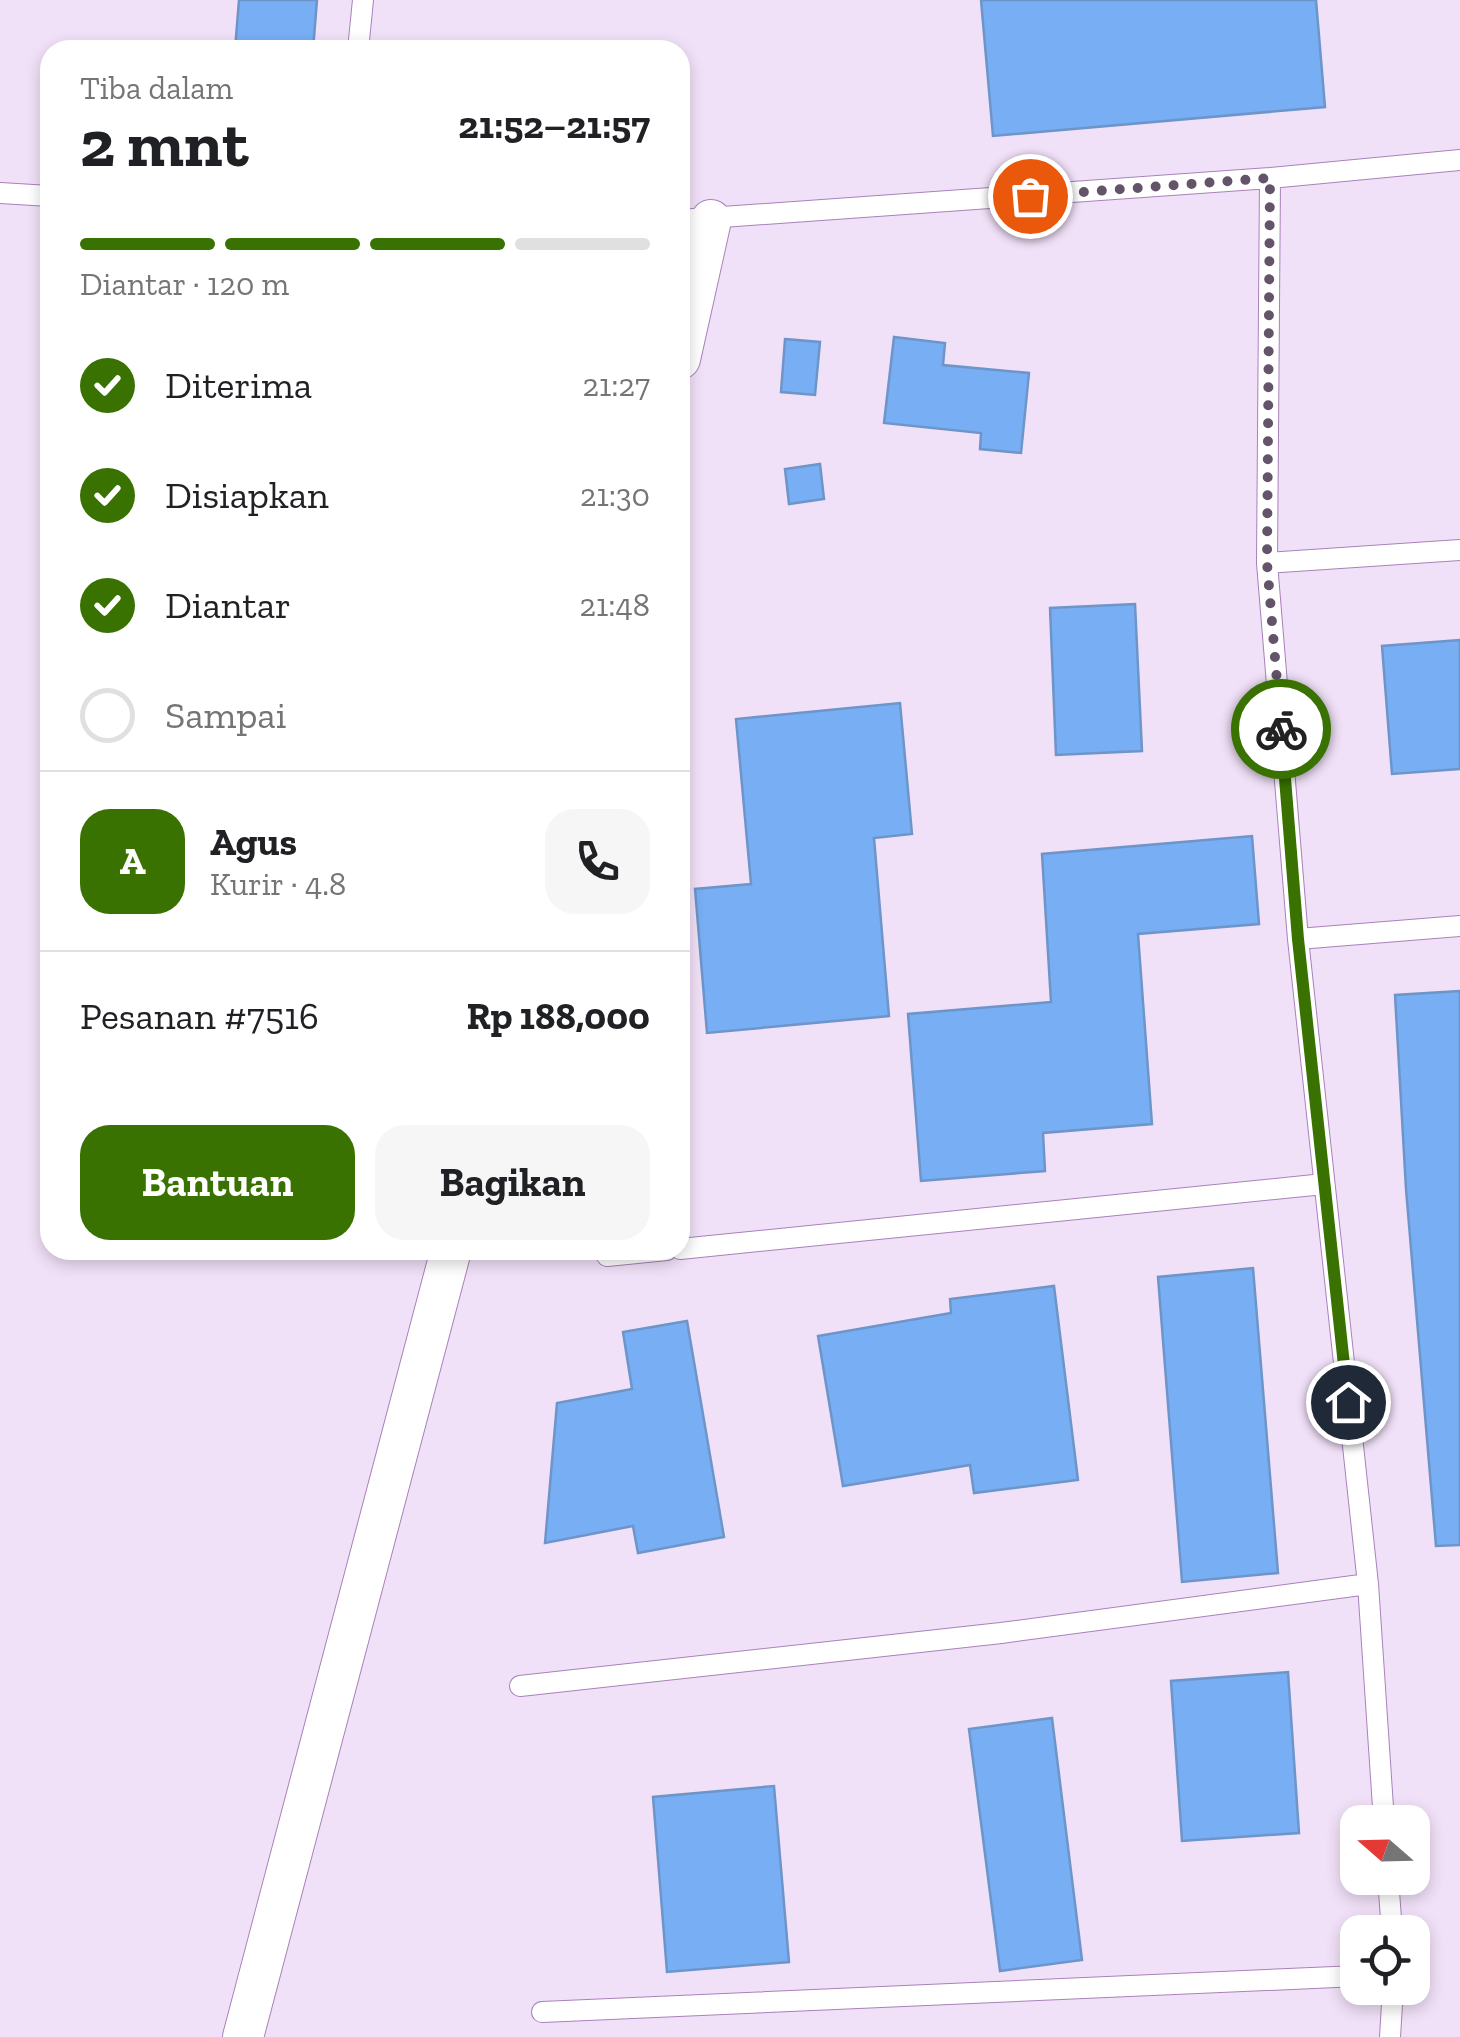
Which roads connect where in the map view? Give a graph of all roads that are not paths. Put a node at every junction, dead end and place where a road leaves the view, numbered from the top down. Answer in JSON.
{"nodes":[{"id":1,"x":362,"y":0,"type":"edge"},
{"id":2,"x":359,"y":40,"type":"edge"},
{"id":3,"x":1460,"y":160,"type":"edge"},
{"id":4,"x":1270,"y":178,"type":"junction"},
{"id":5,"x":0,"y":193,"type":"edge"},
{"id":6,"x":40,"y":195,"type":"edge"},
{"id":7,"x":696,"y":220,"type":"edge"},
{"id":8,"x":690,"y":272,"type":"edge"},
{"id":9,"x":1460,"y":550,"type":"edge"},
{"id":10,"x":1267,"y":563,"type":"junction"},
{"id":11,"x":1460,"y":926,"type":"edge"},
{"id":12,"x":1298,"y":939,"type":"junction"},
{"id":13,"x":1324,"y":1184,"type":"junction"},
{"id":14,"x":690,"y":1248,"type":"edge"},
{"id":15,"x":448,"y":1260,"type":"edge"},
{"id":16,"x":1368,"y":1584,"type":"junction"},
{"id":17,"x":520,"y":1686,"type":"dead end"},
{"id":18,"x":1383,"y":1805,"type":"edge"},
{"id":19,"x":1340,"y":1977,"type":"edge"},
{"id":20,"x":1393,"y":2005,"type":"edge"},
{"id":21,"x":542,"y":2012,"type":"dead end"},
{"id":22,"x":243,"y":2037,"type":"edge"},
{"id":23,"x":1390,"y":2037,"type":"edge"}],
"edges":[{"from":1,"to":2,"type":"lane"},
{"from":3,"to":4,"type":"lane"},
{"from":4,"to":7,"type":"lane"},
{"from":4,"to":10,"type":"lane"},
{"from":5,"to":6,"type":"lane"},
{"from":7,"to":8,"type":"street"},
{"from":9,"to":10,"type":"lane"},
{"from":10,"to":12,"type":"lane"},
{"from":11,"to":12,"type":"lane"},
{"from":12,"to":13,"type":"lane"},
{"from":13,"to":14,"type":"lane"},
{"from":13,"to":16,"type":"lane"},
{"from":15,"to":22,"type":"street"},
{"from":16,"to":17,"type":"lane"},
{"from":16,"to":18,"type":"lane"},
{"from":19,"to":21,"type":"lane"},
{"from":20,"to":23,"type":"lane"}]}
